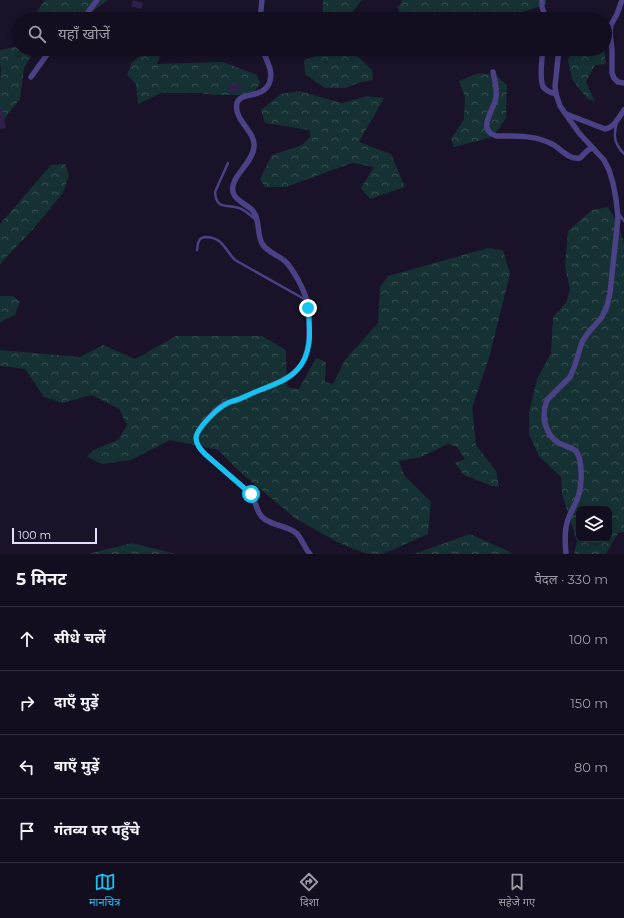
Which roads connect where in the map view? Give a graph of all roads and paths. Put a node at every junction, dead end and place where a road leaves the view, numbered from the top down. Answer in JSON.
{"nodes":[{"id":1,"x":97,"y":0,"type":"edge"},
{"id":2,"x":262,"y":0,"type":"edge"},
{"id":3,"x":542,"y":0,"type":"edge"},
{"id":4,"x":622,"y":0,"type":"edge"},
{"id":5,"x":88,"y":12,"type":"edge"},
{"id":6,"x":261,"y":12,"type":"edge"},
{"id":7,"x":544,"y":12,"type":"edge"},
{"id":8,"x":612,"y":22,"type":"edge"},
{"id":9,"x":46,"y":56,"type":"edge"},
{"id":10,"x":265,"y":56,"type":"edge"},
{"id":11,"x":543,"y":56,"type":"edge"},
{"id":12,"x":558,"y":56,"type":"edge"},
{"id":13,"x":612,"y":56,"type":"edge"},
{"id":14,"x":493,"y":72,"type":"dead end"},
{"id":15,"x":31,"y":77,"type":"dead end"},
{"id":16,"x":624,"y":83,"type":"edge"},
{"id":17,"x":556,"y":94,"type":"junction"},
{"id":18,"x":624,"y":110,"type":"edge"},
{"id":19,"x":565,"y":114,"type":"junction"},
{"id":20,"x":619,"y":116,"type":"junction"},
{"id":21,"x":593,"y":148,"type":"junction"},
{"id":22,"x":624,"y":154,"type":"edge"},
{"id":23,"x":228,"y":163,"type":"dead end"},
{"id":24,"x":618,"y":212,"type":"junction"},
{"id":25,"x":257,"y":220,"type":"junction"},
{"id":26,"x":624,"y":221,"type":"edge"},
{"id":27,"x":197,"y":250,"type":"dead end"},
{"id":28,"x":306,"y":300,"type":"junction"},
{"id":29,"x":310,"y":554,"type":"edge"},
{"id":30,"x":566,"y":554,"type":"edge"}],
"edges":[{"from":1,"to":5,"type":"street"},
{"from":2,"to":6,"type":"street"},
{"from":3,"to":7,"type":"street"},
{"from":4,"to":8,"type":"street"},
{"from":9,"to":15,"type":"street"},
{"from":10,"to":25,"type":"street"},
{"from":11,"to":17,"type":"street"},
{"from":12,"to":17,"type":"street"},
{"from":13,"to":16,"type":"street"},
{"from":14,"to":21,"type":"street"},
{"from":17,"to":19,"type":"street"},
{"from":18,"to":20,"type":"street"},
{"from":19,"to":20,"type":"street"},
{"from":19,"to":21,"type":"street"},
{"from":20,"to":22,"type":"lane"},
{"from":21,"to":24,"type":"street"},
{"from":23,"to":25,"type":"lane"},
{"from":24,"to":26,"type":"lane"},
{"from":24,"to":30,"type":"street"},
{"from":25,"to":28,"type":"street"},
{"from":27,"to":28,"type":"lane"},
{"from":28,"to":29,"type":"street"}]}
